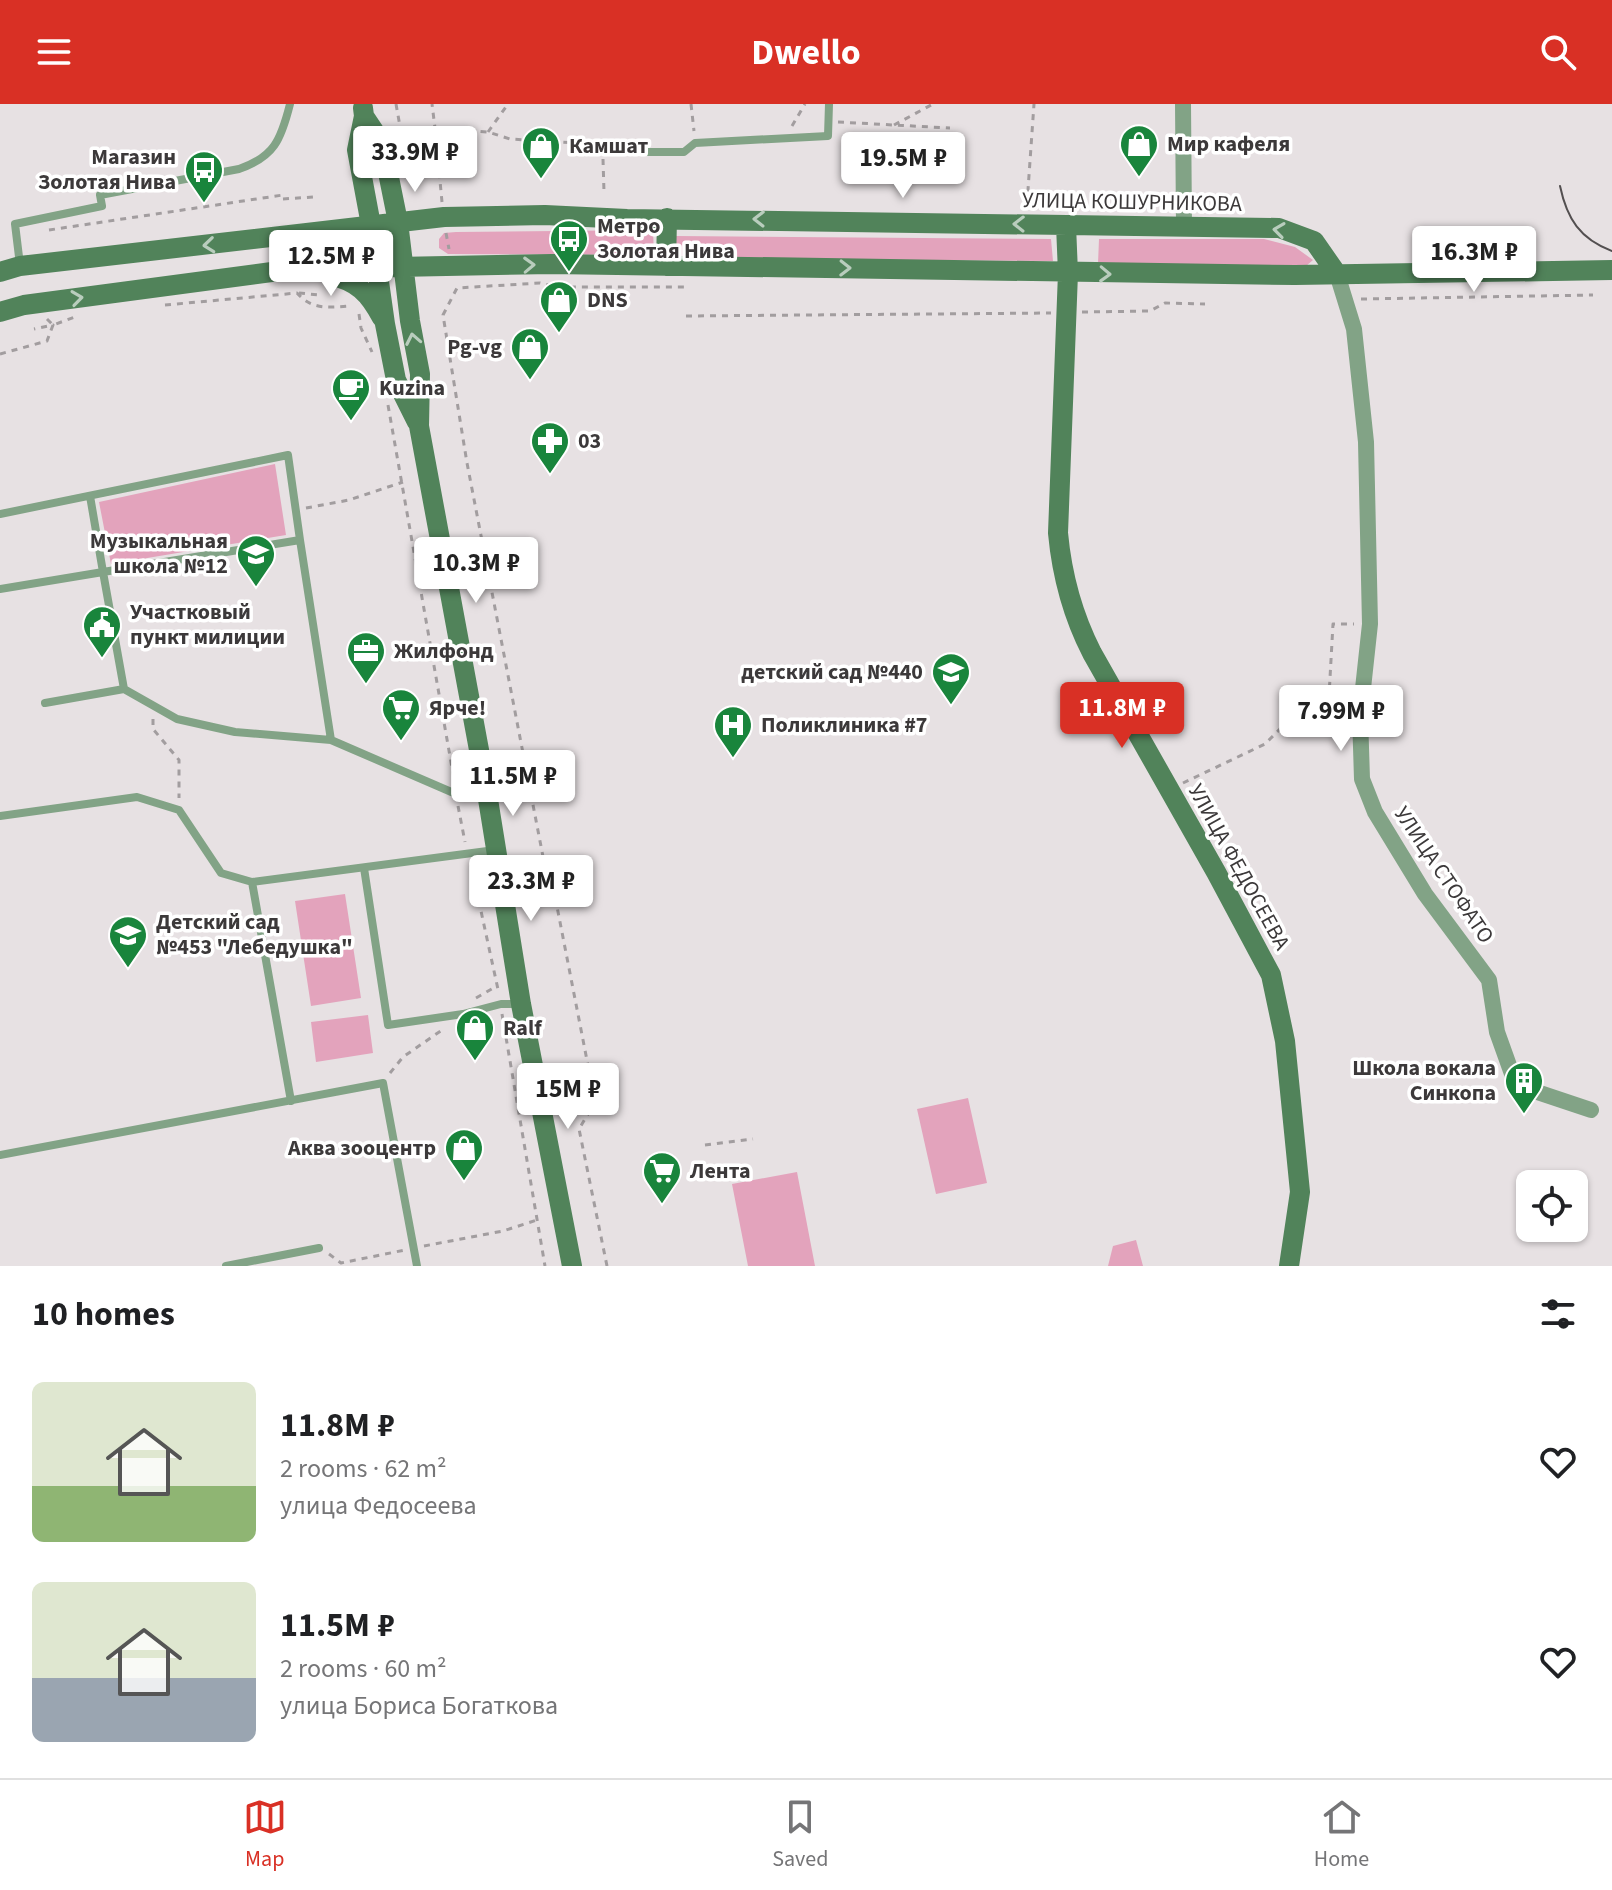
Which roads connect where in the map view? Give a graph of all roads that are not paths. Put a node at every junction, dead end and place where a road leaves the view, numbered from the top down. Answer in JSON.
{"nodes":[{"id":1,"x":290,"y":104,"type":"edge"},
{"id":2,"x":829,"y":104,"type":"edge"},
{"id":3,"x":1183,"y":104,"type":"edge"},
{"id":4,"x":363,"y":110,"type":"edge"},
{"id":5,"x":603,"y":151,"type":"road end"},
{"id":6,"x":667,"y":218,"type":"junction"},
{"id":7,"x":398,"y":222,"type":"junction"},
{"id":8,"x":371,"y":225,"type":"junction"},
{"id":9,"x":1066,"y":225,"type":"junction"},
{"id":10,"x":1184,"y":225,"type":"junction"},
{"id":11,"x":666,"y":266,"type":"junction"},
{"id":12,"x":378,"y":268,"type":"junction"},
{"id":13,"x":405,"y":268,"type":"junction"},
{"id":14,"x":10,"y":269,"type":"edge"},
{"id":15,"x":1612,"y":270,"type":"edge"},
{"id":16,"x":1068,"y":273,"type":"junction"},
{"id":17,"x":1337,"y":274,"type":"junction"},
{"id":18,"x":288,"y":277,"type":"junction"},
{"id":19,"x":0,"y":312,"type":"edge"},
{"id":20,"x":385,"y":324,"type":"junction"},
{"id":21,"x":419,"y":426,"type":"junction"},
{"id":22,"x":90,"y":496,"type":"junction"},
{"id":23,"x":0,"y":514,"type":"edge"},
{"id":24,"x":300,"y":540,"type":"junction"},
{"id":25,"x":103,"y":572,"type":"junction"},
{"id":26,"x":0,"y":589,"type":"edge"},
{"id":27,"x":124,"y":689,"type":"junction"},
{"id":28,"x":45,"y":703,"type":"dead end"},
{"id":29,"x":331,"y":740,"type":"junction"},
{"id":30,"x":487,"y":793,"type":"junction"},
{"id":31,"x":0,"y":816,"type":"edge"},
{"id":32,"x":495,"y":850,"type":"junction"},
{"id":33,"x":364,"y":868,"type":"junction"},
{"id":34,"x":252,"y":882,"type":"junction"},
{"id":35,"x":511,"y":1004,"type":"junction"},
{"id":36,"x":291,"y":1101,"type":"junction"},
{"id":37,"x":1591,"y":1110,"type":"dead end"},
{"id":38,"x":0,"y":1155,"type":"edge"},
{"id":39,"x":319,"y":1248,"type":"road end"},
{"id":40,"x":226,"y":1266,"type":"edge"},
{"id":41,"x":417,"y":1266,"type":"edge"},
{"id":42,"x":572,"y":1266,"type":"edge"},
{"id":43,"x":1289,"y":1266,"type":"edge"}],
"edges":[{"from":1,"to":14,"type":"lane"},
{"from":2,"to":5,"type":"lane"},
{"from":3,"to":10,"type":"street"},
{"from":4,"to":7,"type":"main road"},
{"from":4,"to":8,"type":"main road"},
{"from":6,"to":7,"type":"main road","name":"УЛИЦА КОШУРНИКОВА"},
{"from":9,"to":6,"type":"main road","name":"УЛИЦА КОШУРНИКОВА","one_way":true},
{"from":6,"to":11,"type":"main road"},
{"from":7,"to":8,"type":"main road","name":"УЛИЦА КОШУРНИКОВА"},
{"from":7,"to":13,"type":"main road"},
{"from":8,"to":12,"type":"main road"},
{"from":8,"to":14,"type":"main road","name":"УЛИЦА КОШУРНИКОВА","one_way":true},
{"from":9,"to":10,"type":"main road","name":"УЛИЦА КОШУРНИКОВА"},
{"from":9,"to":16,"type":"main road","name":"УЛИЦА ФЕДОСЕЕВА"},
{"from":17,"to":10,"type":"main road","name":"УЛИЦА КОШУРНИКОВА","one_way":true},
{"from":13,"to":11,"type":"main road","one_way":true},
{"from":11,"to":16,"type":"main road","one_way":true},
{"from":12,"to":13,"type":"main road"},
{"from":12,"to":18,"type":"main road"},
{"from":12,"to":20,"type":"main road"},
{"from":21,"to":13,"type":"main road","one_way":true},
{"from":15,"to":17,"type":"main road"},
{"from":16,"to":17,"type":"main road","one_way":true},
{"from":16,"to":43,"type":"main road","name":"УЛИЦА ФЕДОСЕЕВА"},
{"from":17,"to":37,"type":"street","name":"УЛИЦА СТОФАТО"},
{"from":19,"to":18,"type":"main road","one_way":true},
{"from":18,"to":20,"type":"main road"},
{"from":20,"to":21,"type":"main road"},
{"from":21,"to":30,"type":"main road"},
{"from":22,"to":23,"type":"lane"},
{"from":22,"to":24,"type":"lane"},
{"from":22,"to":25,"type":"lane"},
{"from":24,"to":25,"type":"lane"},
{"from":24,"to":29,"type":"lane"},
{"from":25,"to":26,"type":"lane"},
{"from":25,"to":27,"type":"lane"},
{"from":27,"to":28,"type":"lane"},
{"from":27,"to":29,"type":"lane"},
{"from":29,"to":30,"type":"lane"},
{"from":30,"to":32,"type":"main road"},
{"from":31,"to":34,"type":"lane"},
{"from":32,"to":33,"type":"lane"},
{"from":32,"to":35,"type":"main road"},
{"from":33,"to":34,"type":"lane"},
{"from":33,"to":35,"type":"lane"},
{"from":34,"to":36,"type":"lane"},
{"from":35,"to":42,"type":"main road"},
{"from":36,"to":38,"type":"lane"},
{"from":36,"to":41,"type":"lane"},
{"from":39,"to":40,"type":"lane"}]}
